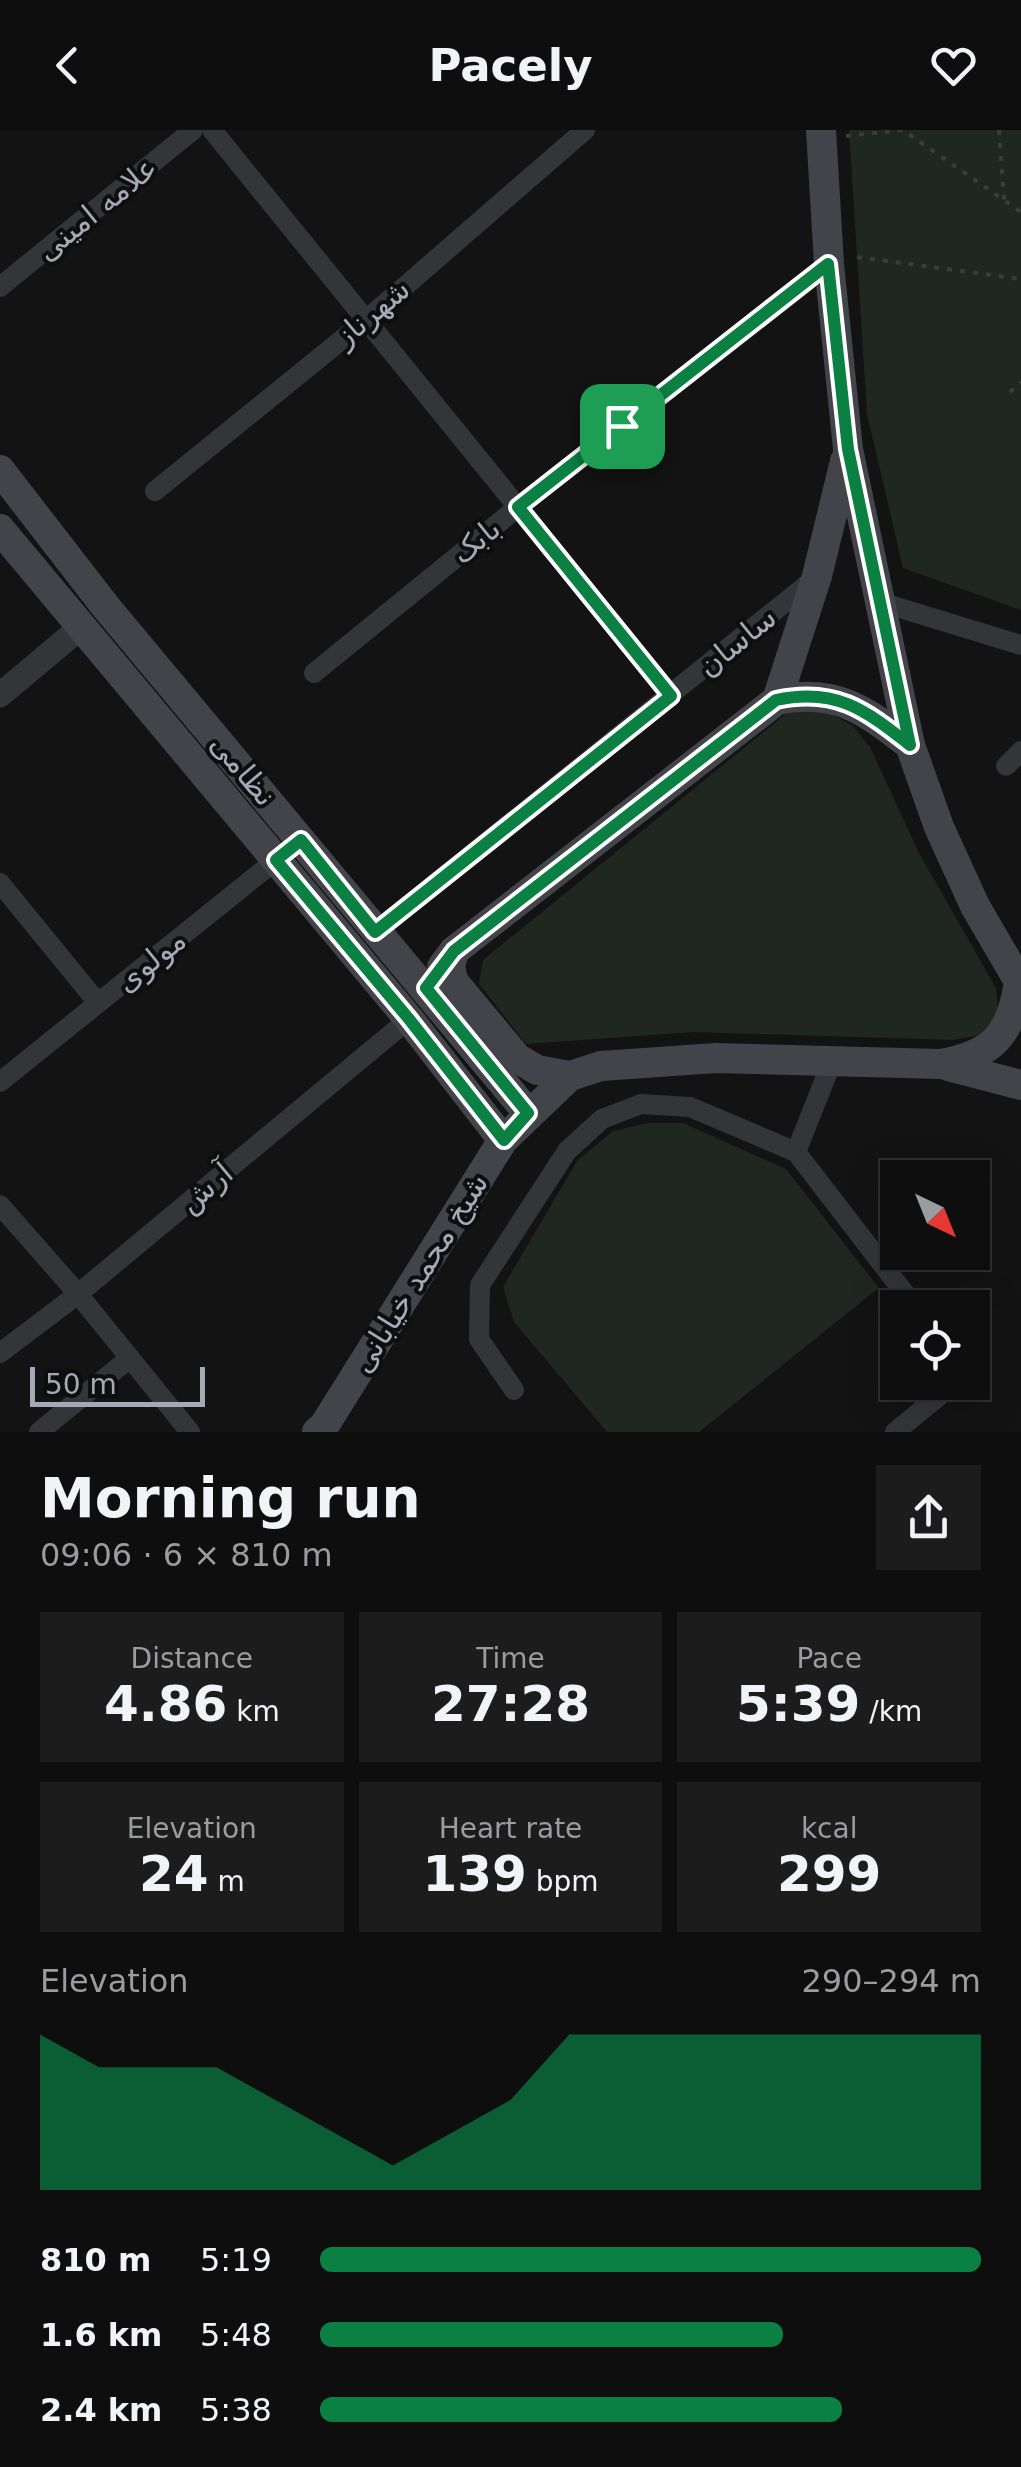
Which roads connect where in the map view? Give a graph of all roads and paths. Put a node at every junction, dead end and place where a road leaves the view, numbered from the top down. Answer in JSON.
{"nodes":[{"id":1,"x":193,"y":130,"type":"edge"},
{"id":2,"x":212,"y":130,"type":"edge"},
{"id":3,"x":586,"y":130,"type":"edge"},
{"id":4,"x":999,"y":130,"type":"edge"},
{"id":5,"x":821,"y":134,"type":"edge"},
{"id":6,"x":1004,"y":200,"type":"junction"},
{"id":7,"x":1021,"y":212,"type":"edge"},
{"id":8,"x":828,"y":258,"type":"junction"},
{"id":9,"x":1021,"y":279,"type":"edge"},
{"id":10,"x":0,"y":287,"type":"edge"},
{"id":11,"x":366,"y":320,"type":"junction"},
{"id":12,"x":1021,"y":382,"type":"edge"},
{"id":13,"x":1010,"y":392,"type":"dead end"},
{"id":14,"x":848,"y":449,"type":"junction"},
{"id":15,"x":0,"y":470,"type":"edge"},
{"id":16,"x":154,"y":492,"type":"dead end"},
{"id":17,"x":518,"y":507,"type":"junction"},
{"id":18,"x":0,"y":528,"type":"edge"},
{"id":19,"x":817,"y":576,"type":"junction"},
{"id":20,"x":877,"y":601,"type":"junction"},
{"id":21,"x":106,"y":607,"type":"junction"},
{"id":22,"x":80,"y":628,"type":"junction"},
{"id":23,"x":1021,"y":644,"type":"edge"},
{"id":24,"x":314,"y":673,"type":"dead end"},
{"id":25,"x":0,"y":695,"type":"edge"},
{"id":26,"x":671,"y":696,"type":"junction"},
{"id":27,"x":776,"y":700,"type":"junction"},
{"id":28,"x":910,"y":745,"type":"junction"},
{"id":29,"x":301,"y":840,"type":"junction"},
{"id":30,"x":276,"y":860,"type":"junction"},
{"id":31,"x":0,"y":883,"type":"edge"},
{"id":32,"x":375,"y":932,"type":"junction"},
{"id":33,"x":454,"y":951,"type":"junction"},
{"id":34,"x":1020,"y":984,"type":"edge"},
{"id":35,"x":426,"y":988,"type":"junction"},
{"id":36,"x":98,"y":1003,"type":"junction"},
{"id":37,"x":409,"y":1019,"type":"junction"},
{"id":38,"x":833,"y":1060,"type":"junction"},
{"id":39,"x":940,"y":1064,"type":"junction"},
{"id":40,"x":570,"y":1076,"type":"junction"},
{"id":41,"x":0,"y":1082,"type":"edge"},
{"id":42,"x":1021,"y":1086,"type":"edge"},
{"id":43,"x":528,"y":1113,"type":"junction"},
{"id":44,"x":504,"y":1140,"type":"junction"},
{"id":45,"x":796,"y":1152,"type":"junction"},
{"id":46,"x":0,"y":1205,"type":"edge"},
{"id":47,"x":902,"y":1290,"type":"edge"},
{"id":48,"x":78,"y":1294,"type":"junction"},
{"id":49,"x":0,"y":1353,"type":"edge"},
{"id":50,"x":130,"y":1358,"type":"junction"},
{"id":51,"x":514,"y":1390,"type":"dead end"},
{"id":52,"x":934,"y":1400,"type":"edge"},
{"id":53,"x":325,"y":1430,"type":"edge"},
{"id":54,"x":39,"y":1432,"type":"edge"},
{"id":55,"x":190,"y":1432,"type":"edge"},
{"id":56,"x":895,"y":1432,"type":"edge"}],
"edges":[{"from":1,"to":10,"type":"street","name":"علامه امینی"},
{"from":2,"to":11,"type":"street"},
{"from":3,"to":11,"type":"street","name":"شهرناز"},
{"from":4,"to":6,"type":"path"},
{"from":5,"to":6,"type":"path"},
{"from":5,"to":8,"type":"main road"},
{"from":6,"to":7,"type":"path"},
{"from":8,"to":9,"type":"path"},
{"from":8,"to":14,"type":"main road"},
{"from":8,"to":17,"type":"street","name":"بابک"},
{"from":11,"to":16,"type":"street","name":"شهرناز"},
{"from":11,"to":17,"type":"street"},
{"from":12,"to":13,"type":"path"},
{"from":14,"to":19,"type":"main road"},
{"from":14,"to":20,"type":"main road"},
{"from":15,"to":21,"type":"main road","name":"نظامی"},
{"from":17,"to":24,"type":"street","name":"بابک"},
{"from":17,"to":26,"type":"street"},
{"from":18,"to":22,"type":"main road","name":"نظامی"},
{"from":19,"to":26,"type":"street","name":"ساسان"},
{"from":19,"to":27,"type":"main road"},
{"from":20,"to":23,"type":"street"},
{"from":20,"to":28,"type":"main road"},
{"from":21,"to":22,"type":"main road"},
{"from":21,"to":29,"type":"main road","name":"نظامی"},
{"from":22,"to":25,"type":"street"},
{"from":22,"to":30,"type":"main road","name":"نظامی"},
{"from":26,"to":32,"type":"street","name":"ساسان"},
{"from":27,"to":28,"type":"main road"},
{"from":27,"to":33,"type":"main road"},
{"from":28,"to":34,"type":"main road"},
{"from":29,"to":30,"type":"street","name":"مولوی"},
{"from":29,"to":32,"type":"main road","name":"نظامی"},
{"from":30,"to":36,"type":"street","name":"مولوی"},
{"from":30,"to":37,"type":"main road","name":"نظامی"},
{"from":31,"to":36,"type":"street"},
{"from":32,"to":35,"type":"main road","name":"نظامی"},
{"from":33,"to":35,"type":"main road"},
{"from":33,"to":40,"type":"main road"},
{"from":34,"to":39,"type":"main road"},
{"from":35,"to":37,"type":"main road"},
{"from":35,"to":43,"type":"main road","name":"نظامی"},
{"from":36,"to":41,"type":"street","name":"مولوی"},
{"from":37,"to":44,"type":"main road","name":"نظامی"},
{"from":37,"to":48,"type":"street","name":"آرش"},
{"from":38,"to":39,"type":"main road"},
{"from":38,"to":40,"type":"main road"},
{"from":38,"to":45,"type":"street"},
{"from":39,"to":42,"type":"main road"},
{"from":40,"to":43,"type":"main road","name":"شیخ محمد خیابانی"},
{"from":43,"to":44,"type":"main road","name":"شیخ محمد خیابانی"},
{"from":44,"to":53,"type":"main road","name":"شیخ محمد خیابانی"},
{"from":45,"to":47,"type":"street"},
{"from":45,"to":51,"type":"street"},
{"from":46,"to":48,"type":"street"},
{"from":48,"to":49,"type":"street","name":"آرش"},
{"from":48,"to":50,"type":"street"},
{"from":50,"to":54,"type":"street"},
{"from":50,"to":55,"type":"street"},
{"from":52,"to":56,"type":"street"}]}
